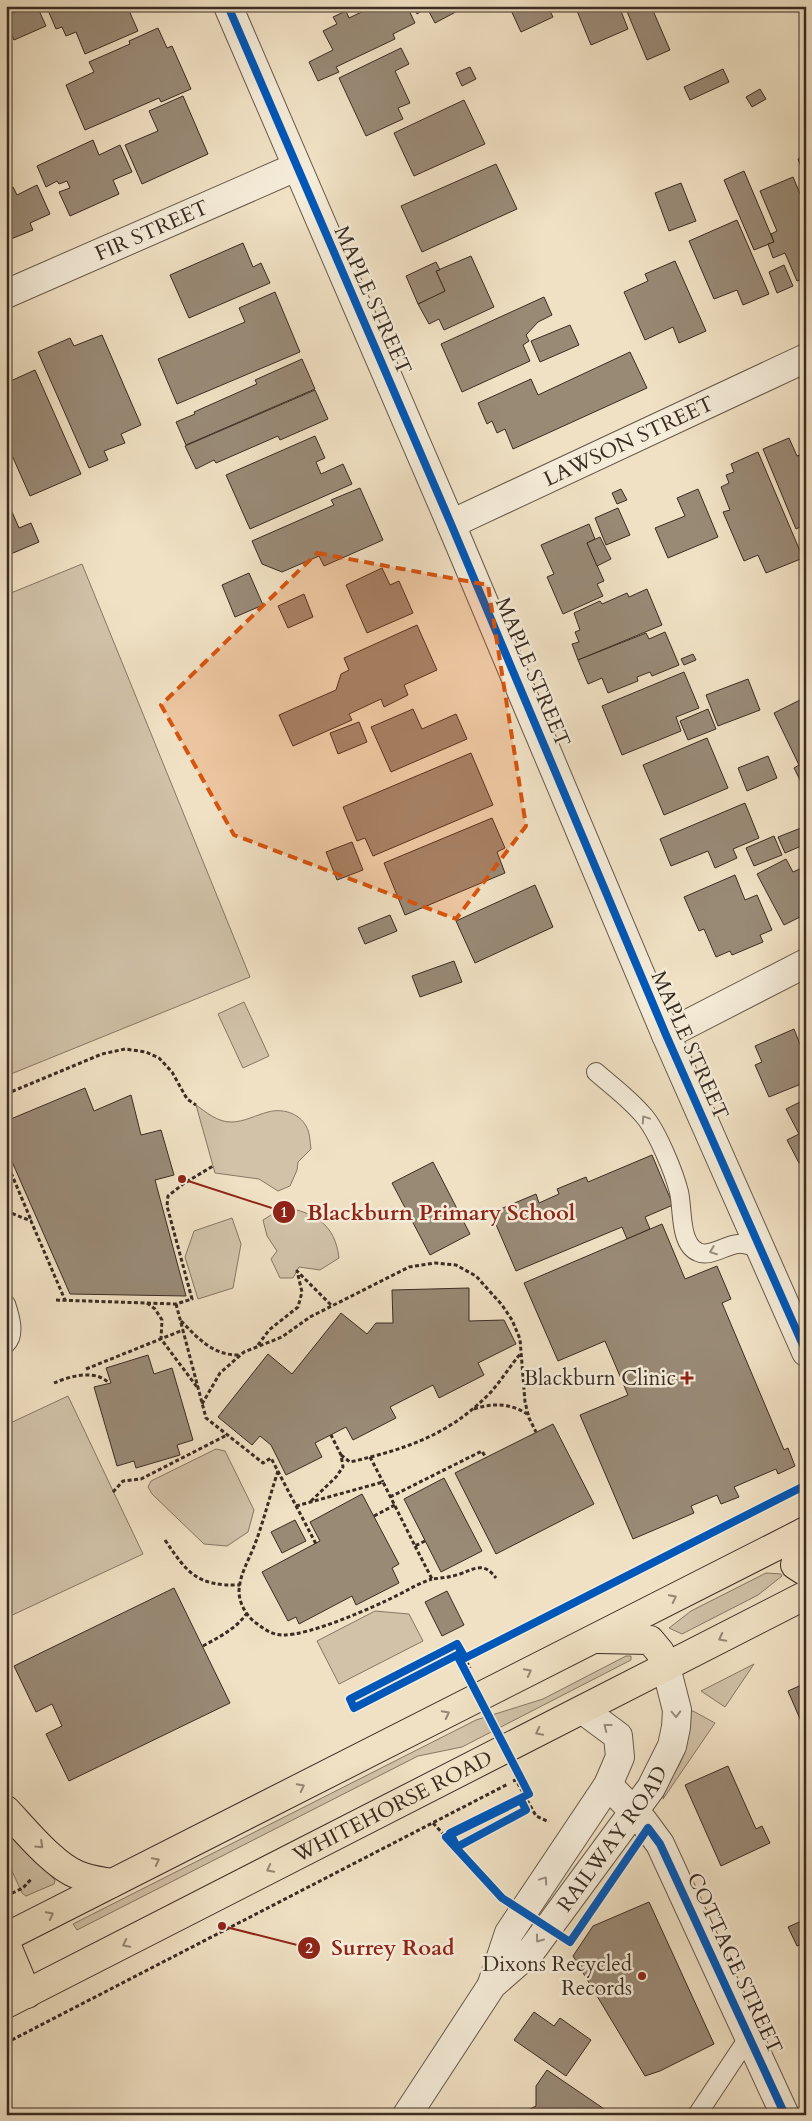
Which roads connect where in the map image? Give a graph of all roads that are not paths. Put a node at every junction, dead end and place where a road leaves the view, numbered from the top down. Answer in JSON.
{"nodes":[{"id":1,"x":228,"y":6,"type":"edge"},
{"id":2,"x":296,"y":167,"type":"junction"},
{"id":3,"x":6,"y":294,"type":"edge"},
{"id":4,"x":806,"y":358,"type":"edge"},
{"id":5,"x":451,"y":524,"type":"junction"},
{"id":6,"x":806,"y":963,"type":"edge"},
{"id":7,"x":666,"y":1035,"type":"junction"},
{"id":8,"x":596,"y":1072,"type":"dead end"},
{"id":9,"x":760,"y":1249,"type":"junction"},
{"id":10,"x":6,"y":1304,"type":"edge"},
{"id":11,"x":6,"y":1344,"type":"edge"},
{"id":12,"x":806,"y":1352,"type":"edge"},
{"id":13,"x":805,"y":1532,"type":"edge"},
{"id":14,"x":806,"y":1572,"type":"edge"},
{"id":15,"x":806,"y":1595,"type":"edge"},
{"id":16,"x":593,"y":1639,"type":"junction"},
{"id":17,"x":666,"y":1667,"type":"junction"},
{"id":18,"x":583,"y":1710,"type":"junction"},
{"id":19,"x":608,"y":1785,"type":"junction"},
{"id":20,"x":6,"y":1810,"type":"edge"},
{"id":21,"x":634,"y":1811,"type":"junction"},
{"id":22,"x":112,"y":1883,"type":"junction"},
{"id":23,"x":6,"y":1937,"type":"edge"},
{"id":24,"x":6,"y":1944,"type":"edge"},
{"id":25,"x":492,"y":1985,"type":"junction"},
{"id":26,"x":17,"y":1999,"type":"edge"},
{"id":27,"x":750,"y":2035,"type":"junction"},
{"id":28,"x":407,"y":2115,"type":"edge"},
{"id":29,"x":697,"y":2115,"type":"edge"},
{"id":30,"x":785,"y":2115,"type":"edge"}],
"edges":[{"from":1,"to":2,"type":"street","name":"MAPLE STREET"},
{"from":2,"to":3,"type":"street","name":"FIR STREET"},
{"from":2,"to":5,"type":"street","name":"MAPLE STREET"},
{"from":4,"to":5,"type":"street","name":"LAWSON STREET"},
{"from":5,"to":7,"type":"street","name":"MAPLE STREET"},
{"from":6,"to":7,"type":"street"},
{"from":7,"to":9,"type":"street","name":"MAPLE STREET"},
{"from":9,"to":8,"type":"lane","one_way":true},
{"from":9,"to":12,"type":"street","name":"MAPLE STREET"},
{"from":10,"to":11,"type":"lane"},
{"from":13,"to":14,"type":"main road"},
{"from":16,"to":13,"type":"main road","one_way":true},
{"from":15,"to":17,"type":"main road","name":"WHITEHORSE ROAD","one_way":true},
{"from":16,"to":17,"type":"main road"},
{"from":22,"to":16,"type":"main road","one_way":true},
{"from":17,"to":18,"type":"main road","name":"WHITEHORSE ROAD"},
{"from":17,"to":21,"type":"street","name":"RAILWAY ROAD","one_way":true},
{"from":19,"to":18,"type":"street","name":"RAILWAY ROAD","one_way":true},
{"from":18,"to":26,"type":"main road","name":"WHITEHORSE ROAD","one_way":true},
{"from":19,"to":21,"type":"street","name":"COTTAGE STREET"},
{"from":25,"to":19,"type":"street","name":"RAILWAY ROAD","one_way":true},
{"from":20,"to":22,"type":"main road","one_way":true},
{"from":21,"to":25,"type":"street","name":"RAILWAY ROAD","one_way":true},
{"from":21,"to":27,"type":"street","name":"COTTAGE STREET"},
{"from":23,"to":22,"type":"main road","one_way":true},
{"from":24,"to":26,"type":"main road"},
{"from":25,"to":28,"type":"street","name":"RAILWAY ROAD"},
{"from":27,"to":29,"type":"lane"},
{"from":27,"to":30,"type":"street","name":"COTTAGE STREET"}]}
